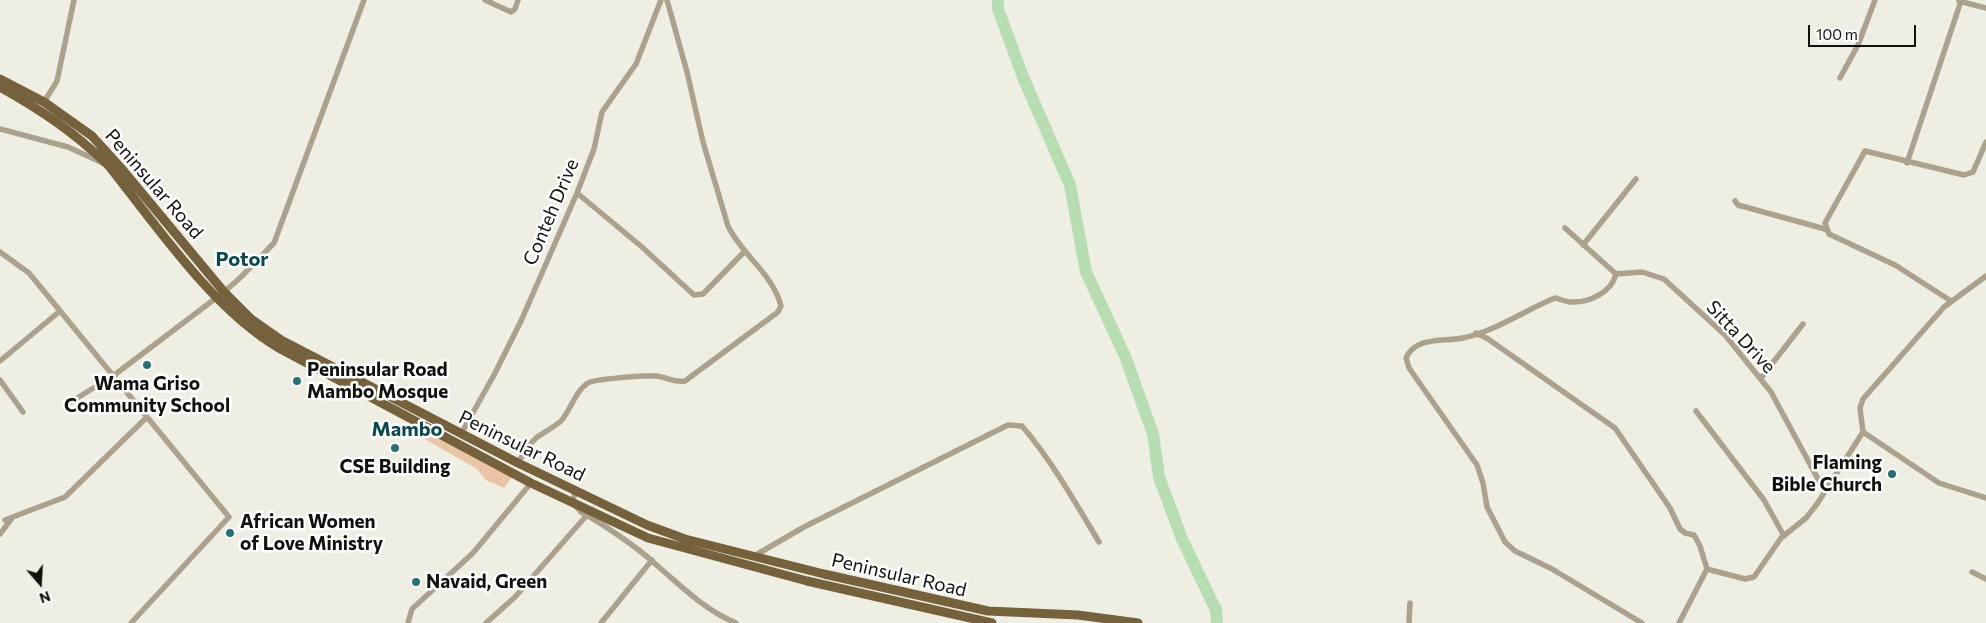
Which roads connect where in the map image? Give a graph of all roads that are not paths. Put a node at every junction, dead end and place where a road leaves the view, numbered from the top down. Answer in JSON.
{"nodes":[{"id":1,"x":74,"y":0,"type":"edge"},
{"id":2,"x":364,"y":0,"type":"edge"},
{"id":3,"x":485,"y":0,"type":"edge"},
{"id":4,"x":518,"y":0,"type":"edge"},
{"id":5,"x":661,"y":0,"type":"edge"},
{"id":6,"x":667,"y":0,"type":"edge"},
{"id":7,"x":1875,"y":0,"type":"edge"},
{"id":8,"x":1959,"y":0,"type":"edge"},
{"id":9,"x":1986,"y":8,"type":"edge"},
{"id":10,"x":1840,"y":78,"type":"dead end"},
{"id":11,"x":0,"y":79,"type":"edge"},
{"id":12,"x":0,"y":87,"type":"edge"},
{"id":13,"x":44,"y":102,"type":"junction"},
{"id":14,"x":0,"y":129,"type":"edge"},
{"id":15,"x":1986,"y":142,"type":"edge"},
{"id":16,"x":1907,"y":163,"type":"junction"},
{"id":17,"x":108,"y":166,"type":"junction"},
{"id":18,"x":1636,"y":179,"type":"dead end"},
{"id":19,"x":577,"y":193,"type":"junction"},
{"id":20,"x":1734,"y":201,"type":"dead end"},
{"id":21,"x":1565,"y":228,"type":"dead end"},
{"id":22,"x":1825,"y":230,"type":"junction"},
{"id":23,"x":1583,"y":245,"type":"junction"},
{"id":24,"x":745,"y":251,"type":"junction"},
{"id":25,"x":0,"y":252,"type":"edge"},
{"id":26,"x":1616,"y":274,"type":"junction"},
{"id":27,"x":1986,"y":276,"type":"edge"},
{"id":28,"x":224,"y":292,"type":"junction"},
{"id":29,"x":216,"y":298,"type":"junction"},
{"id":30,"x":1951,"y":301,"type":"junction"},
{"id":31,"x":60,"y":311,"type":"junction"},
{"id":32,"x":1803,"y":324,"type":"dead end"},
{"id":33,"x":1476,"y":333,"type":"junction"},
{"id":34,"x":0,"y":361,"type":"edge"},
{"id":35,"x":114,"y":376,"type":"junction"},
{"id":36,"x":1761,"y":378,"type":"junction"},
{"id":37,"x":0,"y":380,"type":"edge"},
{"id":38,"x":355,"y":384,"type":"junction"},
{"id":39,"x":69,"y":403,"type":"dead end"},
{"id":40,"x":1696,"y":411,"type":"dead end"},
{"id":41,"x":23,"y":412,"type":"dead end"},
{"id":42,"x":147,"y":417,"type":"junction"},
{"id":43,"x":1863,"y":432,"type":"junction"},
{"id":44,"x":461,"y":434,"type":"junction"},
{"id":45,"x":518,"y":463,"type":"junction"},
{"id":46,"x":531,"y":483,"type":"junction"},
{"id":47,"x":576,"y":491,"type":"junction"},
{"id":48,"x":1825,"y":492,"type":"junction"},
{"id":49,"x":1986,"y":498,"type":"edge"},
{"id":50,"x":572,"y":502,"type":"junction"},
{"id":51,"x":587,"y":515,"type":"junction"},
{"id":52,"x":14,"y":516,"type":"junction"},
{"id":53,"x":5,"y":520,"type":"dead end"},
{"id":54,"x":0,"y":534,"type":"edge"},
{"id":55,"x":1784,"y":536,"type":"junction"},
{"id":56,"x":1099,"y":542,"type":"dead end"},
{"id":57,"x":754,"y":556,"type":"junction"},
{"id":58,"x":652,"y":560,"type":"junction"},
{"id":59,"x":1708,"y":569,"type":"junction"},
{"id":60,"x":1972,"y":572,"type":"dead end"},
{"id":61,"x":1986,"y":579,"type":"edge"},
{"id":62,"x":1410,"y":603,"type":"dead end"},
{"id":63,"x":131,"y":623,"type":"edge"},
{"id":64,"x":408,"y":623,"type":"edge"},
{"id":65,"x":486,"y":623,"type":"edge"},
{"id":66,"x":601,"y":623,"type":"edge"},
{"id":67,"x":736,"y":623,"type":"edge"},
{"id":68,"x":992,"y":623,"type":"edge"},
{"id":69,"x":1138,"y":623,"type":"edge"},
{"id":70,"x":1408,"y":623,"type":"edge"},
{"id":71,"x":1642,"y":623,"type":"edge"},
{"id":72,"x":1679,"y":623,"type":"edge"}],
"edges":[{"from":1,"to":13,"type":"street"},
{"from":2,"to":28,"type":"street"},
{"from":3,"to":4,"type":"street"},
{"from":5,"to":19,"type":"street","name":"Conteh Drive"},
{"from":6,"to":24,"type":"street"},
{"from":7,"to":10,"type":"street"},
{"from":8,"to":9,"type":"street"},
{"from":8,"to":16,"type":"street"},
{"from":11,"to":13,"type":"main road","name":"Peninsular Road"},
{"from":12,"to":17,"type":"main road","name":"Peninsular Road"},
{"from":13,"to":28,"type":"main road","name":"Peninsular Road"},
{"from":14,"to":17,"type":"street"},
{"from":15,"to":16,"type":"street"},
{"from":16,"to":22,"type":"street"},
{"from":17,"to":29,"type":"main road","name":"Peninsular Road"},
{"from":18,"to":23,"type":"street"},
{"from":19,"to":24,"type":"street"},
{"from":19,"to":44,"type":"street","name":"Conteh Drive"},
{"from":20,"to":22,"type":"street"},
{"from":21,"to":23,"type":"street"},
{"from":22,"to":30,"type":"street"},
{"from":23,"to":26,"type":"street"},
{"from":24,"to":45,"type":"street"},
{"from":25,"to":31,"type":"street"},
{"from":26,"to":33,"type":"street"},
{"from":26,"to":36,"type":"street","name":"Sitta Drive"},
{"from":27,"to":30,"type":"street"},
{"from":28,"to":29,"type":"street"},
{"from":28,"to":38,"type":"main road","name":"Peninsular Road"},
{"from":29,"to":35,"type":"street"},
{"from":29,"to":38,"type":"main road","name":"Peninsular Road"},
{"from":30,"to":43,"type":"street"},
{"from":31,"to":34,"type":"street"},
{"from":31,"to":35,"type":"street"},
{"from":32,"to":36,"type":"street"},
{"from":33,"to":59,"type":"street"},
{"from":33,"to":71,"type":"street"},
{"from":35,"to":39,"type":"street"},
{"from":35,"to":42,"type":"street"},
{"from":36,"to":48,"type":"street","name":"Sitta Drive"},
{"from":37,"to":41,"type":"street"},
{"from":38,"to":44,"type":"main road","name":"Peninsular Road"},
{"from":38,"to":46,"type":"main road","name":"Peninsular Road"},
{"from":40,"to":55,"type":"street"},
{"from":42,"to":52,"type":"street"},
{"from":42,"to":63,"type":"street"},
{"from":43,"to":48,"type":"street"},
{"from":43,"to":49,"type":"street"},
{"from":44,"to":45,"type":"main road","name":"Peninsular Road"},
{"from":45,"to":47,"type":"main road","name":"Peninsular Road"},
{"from":46,"to":50,"type":"main road","name":"Peninsular Road"},
{"from":46,"to":64,"type":"street"},
{"from":47,"to":50,"type":"street"},
{"from":47,"to":57,"type":"main road","name":"Peninsular Road"},
{"from":48,"to":55,"type":"street"},
{"from":50,"to":51,"type":"street"},
{"from":50,"to":68,"type":"main road","name":"Peninsular Road"},
{"from":51,"to":58,"type":"street"},
{"from":51,"to":65,"type":"street"},
{"from":52,"to":53,"type":"street"},
{"from":52,"to":54,"type":"street"},
{"from":55,"to":59,"type":"street"},
{"from":56,"to":57,"type":"street"},
{"from":57,"to":69,"type":"main road","name":"Peninsular Road"},
{"from":58,"to":66,"type":"street"},
{"from":58,"to":67,"type":"street"},
{"from":59,"to":72,"type":"street"},
{"from":60,"to":61,"type":"street"},
{"from":62,"to":70,"type":"street"}]}
